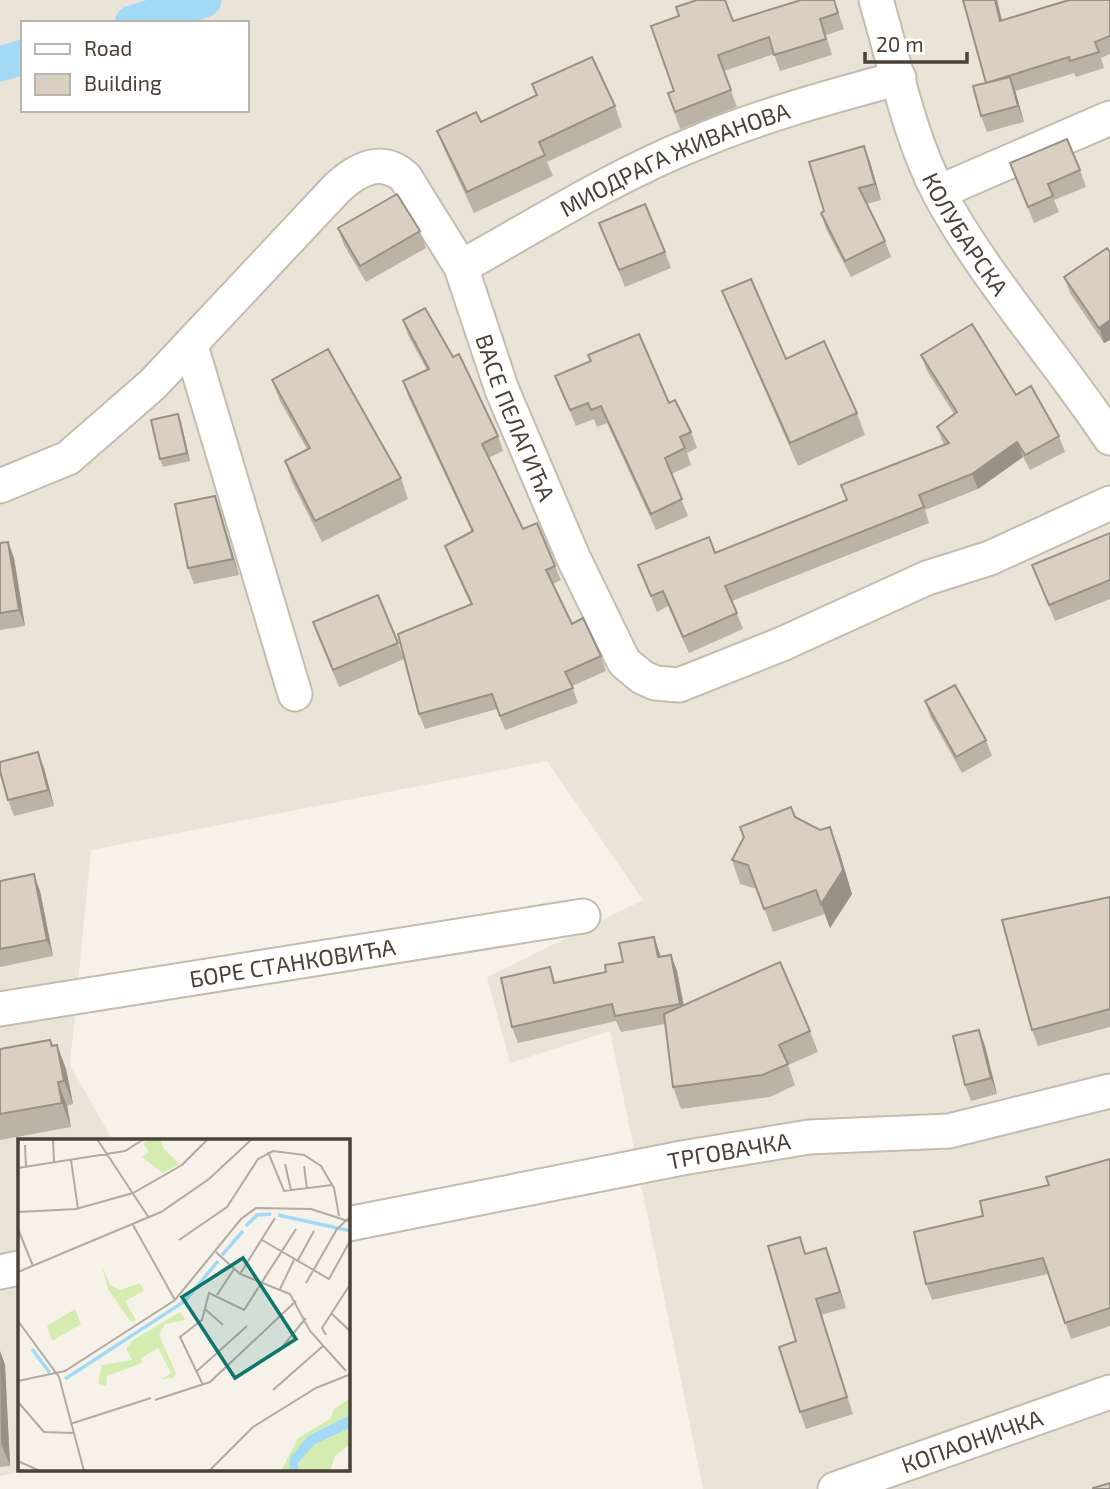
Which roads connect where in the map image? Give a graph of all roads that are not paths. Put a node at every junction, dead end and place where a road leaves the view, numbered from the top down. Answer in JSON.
{"nodes":[{"id":1,"x":876,"y":0,"type":"edge"},
{"id":2,"x":899,"y":78,"type":"junction"},
{"id":3,"x":1110,"y":118,"type":"edge"},
{"id":4,"x":939,"y":192,"type":"junction"},
{"id":5,"x":461,"y":267,"type":"junction"},
{"id":6,"x":191,"y":346,"type":"junction"},
{"id":7,"x":1110,"y":438,"type":"edge"},
{"id":8,"x":0,"y":486,"type":"edge"},
{"id":9,"x":1110,"y":503,"type":"edge"},
{"id":10,"x":295,"y":694,"type":"dead end"},
{"id":11,"x":583,"y":916,"type":"dead end"},
{"id":12,"x":0,"y":1009,"type":"edge"},
{"id":13,"x":1110,"y":1091,"type":"edge"},
{"id":14,"x":350,"y":1224,"type":"edge"},
{"id":15,"x":18,"y":1268,"type":"edge"},
{"id":16,"x":0,"y":1272,"type":"edge"},
{"id":17,"x":1110,"y":1392,"type":"edge"},
{"id":18,"x":835,"y":1489,"type":"edge"}],
"edges":[{"from":1,"to":2,"type":"street","name":"КОЛУБАРСКА"},
{"from":2,"to":4,"type":"street","name":"КОЛУБАРСКА"},
{"from":2,"to":5,"type":"street","name":"МИОДРАГА ЖИВАНОВА"},
{"from":3,"to":4,"type":"street"},
{"from":4,"to":7,"type":"street","name":"КОЛУБАРСКА"},
{"from":5,"to":6,"type":"street","name":"ВАСЕ ПЕЛАГИЋА"},
{"from":5,"to":9,"type":"street","name":"ВАСЕ ПЕЛАГИЋА"},
{"from":6,"to":8,"type":"street","name":"ВАСЕ ПЕЛАГИЋА"},
{"from":6,"to":10,"type":"street"},
{"from":11,"to":12,"type":"street","name":"БОРЕ СТАНКОВИЋА"},
{"from":13,"to":14,"type":"street","name":"ТРГОВАЧКА"},
{"from":15,"to":16,"type":"street"},
{"from":17,"to":18,"type":"street","name":"КОПАОНИЧКА"}]}
